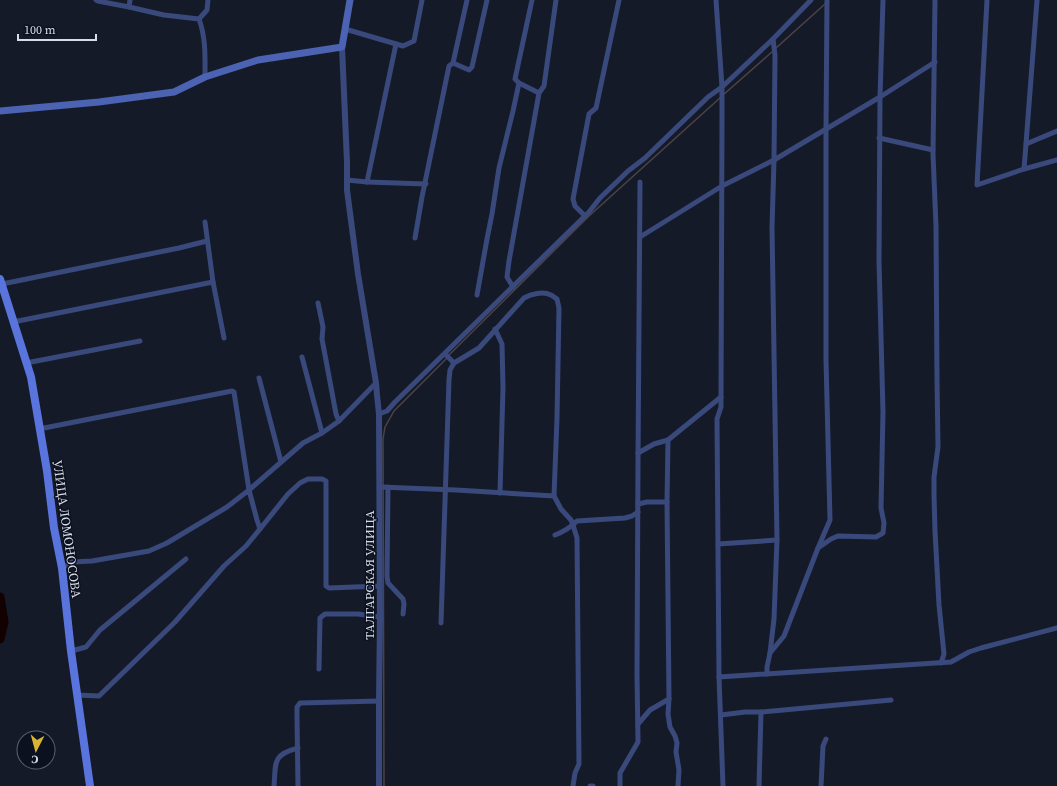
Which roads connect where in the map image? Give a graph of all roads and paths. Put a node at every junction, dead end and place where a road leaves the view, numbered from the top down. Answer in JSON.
{"nodes":[{"id":1,"x":96,"y":0,"type":"edge"},
{"id":2,"x":130,"y":0,"type":"edge"},
{"id":3,"x":208,"y":0,"type":"edge"},
{"id":4,"x":350,"y":0,"type":"edge"},
{"id":5,"x":422,"y":0,"type":"edge"},
{"id":6,"x":467,"y":0,"type":"edge"},
{"id":7,"x":487,"y":0,"type":"edge"},
{"id":8,"x":532,"y":0,"type":"edge"},
{"id":9,"x":556,"y":0,"type":"edge"},
{"id":10,"x":619,"y":0,"type":"edge"},
{"id":11,"x":716,"y":0,"type":"edge"},
{"id":12,"x":811,"y":0,"type":"edge"},
{"id":13,"x":883,"y":0,"type":"edge"},
{"id":14,"x":935,"y":0,"type":"edge"},
{"id":15,"x":987,"y":0,"type":"edge"},
{"id":16,"x":1037,"y":0,"type":"edge"},
{"id":17,"x":827,"y":3,"type":"edge"},
{"id":18,"x":129,"y":7,"type":"junction"},
{"id":19,"x":199,"y":19,"type":"junction"},
{"id":20,"x":345,"y":29,"type":"junction"},
{"id":21,"x":773,"y":39,"type":"junction"},
{"id":22,"x":396,"y":44,"type":"junction"},
{"id":23,"x":342,"y":47,"type":"junction"},
{"id":24,"x":935,"y":62,"type":"junction"},
{"id":25,"x":453,"y":63,"type":"junction"},
{"id":26,"x":205,"y":77,"type":"junction"},
{"id":27,"x":519,"y":83,"type":"junction"},
{"id":28,"x":722,"y":87,"type":"junction"},
{"id":29,"x":539,"y":93,"type":"junction"},
{"id":30,"x":880,"y":97,"type":"junction"},
{"id":31,"x":0,"y":110,"type":"edge"},
{"id":32,"x":826,"y":129,"type":"junction"},
{"id":33,"x":1057,"y":131,"type":"edge"},
{"id":34,"x":880,"y":138,"type":"junction"},
{"id":35,"x":1026,"y":144,"type":"junction"},
{"id":36,"x":933,"y":150,"type":"junction"},
{"id":37,"x":1057,"y":156,"type":"edge"},
{"id":38,"x":774,"y":160,"type":"junction"},
{"id":39,"x":1057,"y":160,"type":"edge"},
{"id":40,"x":1051,"y":162,"type":"junction"},
{"id":41,"x":1024,"y":169,"type":"junction"},
{"id":42,"x":347,"y":180,"type":"junction"},
{"id":43,"x":367,"y":182,"type":"junction"},
{"id":44,"x":640,"y":182,"type":"dead end"},
{"id":45,"x":426,"y":184,"type":"junction"},
{"id":46,"x":722,"y":186,"type":"junction"},
{"id":47,"x":585,"y":216,"type":"junction"},
{"id":48,"x":205,"y":222,"type":"dead end"},
{"id":49,"x":640,"y":237,"type":"junction"},
{"id":50,"x":415,"y":238,"type":"dead end"},
{"id":51,"x":207,"y":240,"type":"junction"},
{"id":52,"x":1,"y":282,"type":"edge"},
{"id":53,"x":213,"y":282,"type":"junction"},
{"id":54,"x":513,"y":287,"type":"junction"},
{"id":55,"x":477,"y":294,"type":"dead end"},
{"id":56,"x":318,"y":303,"type":"dead end"},
{"id":57,"x":13,"y":322,"type":"junction"},
{"id":58,"x":495,"y":329,"type":"junction"},
{"id":59,"x":224,"y":338,"type":"dead end"},
{"id":60,"x":140,"y":341,"type":"dead end"},
{"id":61,"x":447,"y":355,"type":"junction"},
{"id":62,"x":302,"y":357,"type":"dead end"},
{"id":63,"x":26,"y":363,"type":"junction"},
{"id":64,"x":454,"y":363,"type":"junction"},
{"id":65,"x":259,"y":378,"type":"dead end"},
{"id":66,"x":376,"y":383,"type":"junction"},
{"id":67,"x":721,"y":397,"type":"junction"},
{"id":68,"x":379,"y":414,"type":"junction"},
{"id":69,"x":339,"y":421,"type":"junction"},
{"id":70,"x":39,"y":429,"type":"junction"},
{"id":71,"x":322,"y":433,"type":"junction"},
{"id":72,"x":668,"y":440,"type":"junction"},
{"id":73,"x":638,"y":453,"type":"junction"},
{"id":74,"x":281,"y":462,"type":"junction"},
{"id":75,"x":383,"y":487,"type":"junction"},
{"id":76,"x":446,"y":489,"type":"junction"},
{"id":77,"x":249,"y":490,"type":"junction"},
{"id":78,"x":500,"y":493,"type":"junction"},
{"id":79,"x":554,"y":496,"type":"junction"},
{"id":80,"x":667,"y":502,"type":"junction"},
{"id":81,"x":638,"y":504,"type":"junction"},
{"id":82,"x":638,"y":512,"type":"junction"},
{"id":83,"x":573,"y":525,"type":"junction"},
{"id":84,"x":260,"y":530,"type":"junction"},
{"id":85,"x":555,"y":535,"type":"dead end"},
{"id":86,"x":777,"y":540,"type":"junction"},
{"id":87,"x":718,"y":544,"type":"junction"},
{"id":88,"x":818,"y":548,"type":"junction"},
{"id":89,"x":186,"y":559,"type":"dead end"},
{"id":90,"x":62,"y":568,"type":"junction"},
{"id":91,"x":380,"y":586,"type":"junction"},
{"id":92,"x":403,"y":614,"type":"dead end"},
{"id":93,"x":380,"y":617,"type":"junction"},
{"id":94,"x":441,"y":623,"type":"dead end"},
{"id":95,"x":1057,"y":628,"type":"edge"},
{"id":96,"x":71,"y":651,"type":"junction"},
{"id":97,"x":770,"y":653,"type":"junction"},
{"id":98,"x":941,"y":663,"type":"junction"},
{"id":99,"x":319,"y":669,"type":"dead end"},
{"id":100,"x":766,"y":674,"type":"junction"},
{"id":101,"x":719,"y":678,"type":"junction"},
{"id":102,"x":77,"y":694,"type":"junction"},
{"id":103,"x":669,"y":699,"type":"junction"},
{"id":104,"x":891,"y":700,"type":"dead end"},
{"id":105,"x":378,"y":702,"type":"junction"},
{"id":106,"x":760,"y":712,"type":"junction"},
{"id":107,"x":721,"y":715,"type":"junction"},
{"id":108,"x":638,"y":724,"type":"junction"},
{"id":109,"x":826,"y":739,"type":"dead end"},
{"id":110,"x":298,"y":748,"type":"junction"},
{"id":111,"x":90,"y":786,"type":"edge"},
{"id":112,"x":274,"y":786,"type":"edge"},
{"id":113,"x":298,"y":786,"type":"edge"},
{"id":114,"x":380,"y":786,"type":"edge"},
{"id":115,"x":573,"y":786,"type":"edge"},
{"id":116,"x":620,"y":786,"type":"edge"},
{"id":117,"x":678,"y":786,"type":"edge"},
{"id":118,"x":723,"y":786,"type":"edge"},
{"id":119,"x":759,"y":786,"type":"edge"},
{"id":120,"x":821,"y":786,"type":"edge"}],
"edges":[{"from":1,"to":18,"type":"street"},
{"from":2,"to":18,"type":"street"},
{"from":3,"to":19,"type":"street"},
{"from":4,"to":20,"type":"main road"},
{"from":5,"to":22,"type":"street"},
{"from":6,"to":25,"type":"street"},
{"from":7,"to":25,"type":"street"},
{"from":8,"to":27,"type":"street"},
{"from":9,"to":29,"type":"street"},
{"from":10,"to":47,"type":"street"},
{"from":11,"to":28,"type":"street"},
{"from":12,"to":21,"type":"street"},
{"from":13,"to":30,"type":"street"},
{"from":14,"to":24,"type":"street"},
{"from":15,"to":41,"type":"street"},
{"from":16,"to":35,"type":"street"},
{"from":17,"to":32,"type":"street"},
{"from":18,"to":19,"type":"street"},
{"from":19,"to":26,"type":"street"},
{"from":20,"to":22,"type":"street"},
{"from":20,"to":23,"type":"main road"},
{"from":21,"to":28,"type":"street"},
{"from":21,"to":38,"type":"street"},
{"from":22,"to":43,"type":"street"},
{"from":23,"to":26,"type":"main road"},
{"from":23,"to":42,"type":"street","name":"ТАЛГАРСКАЯ УЛИЦА"},
{"from":24,"to":30,"type":"street"},
{"from":24,"to":36,"type":"street"},
{"from":25,"to":45,"type":"street"},
{"from":26,"to":31,"type":"main road"},
{"from":27,"to":29,"type":"street"},
{"from":27,"to":55,"type":"street"},
{"from":28,"to":46,"type":"street"},
{"from":28,"to":47,"type":"street"},
{"from":29,"to":54,"type":"street"},
{"from":30,"to":32,"type":"street"},
{"from":30,"to":34,"type":"street"},
{"from":32,"to":38,"type":"street"},
{"from":32,"to":88,"type":"street"},
{"from":33,"to":35,"type":"street"},
{"from":34,"to":36,"type":"street"},
{"from":34,"to":88,"type":"street"},
{"from":35,"to":41,"type":"street"},
{"from":36,"to":98,"type":"street"},
{"from":37,"to":40,"type":"street"},
{"from":38,"to":46,"type":"street"},
{"from":38,"to":86,"type":"street"},
{"from":39,"to":40,"type":"street"},
{"from":40,"to":41,"type":"street"},
{"from":42,"to":43,"type":"street"},
{"from":42,"to":66,"type":"street","name":"ТАЛГАРСКАЯ УЛИЦА"},
{"from":43,"to":45,"type":"street"},
{"from":44,"to":49,"type":"street"},
{"from":45,"to":50,"type":"street"},
{"from":46,"to":49,"type":"street"},
{"from":46,"to":67,"type":"street"},
{"from":47,"to":54,"type":"street"},
{"from":48,"to":51,"type":"street"},
{"from":49,"to":73,"type":"street"},
{"from":51,"to":52,"type":"street"},
{"from":51,"to":53,"type":"street"},
{"from":52,"to":57,"type":"main road","name":"УЛИЦА ЛОМОНОСОВА"},
{"from":53,"to":57,"type":"street"},
{"from":53,"to":59,"type":"street"},
{"from":54,"to":61,"type":"street"},
{"from":56,"to":69,"type":"street"},
{"from":57,"to":63,"type":"main road","name":"УЛИЦА ЛОМОНОСОВА"},
{"from":58,"to":64,"type":"street"},
{"from":58,"to":78,"type":"street"},
{"from":58,"to":79,"type":"street"},
{"from":60,"to":63,"type":"street"},
{"from":61,"to":64,"type":"street"},
{"from":61,"to":68,"type":"street"},
{"from":62,"to":71,"type":"street"},
{"from":63,"to":70,"type":"main road","name":"УЛИЦА ЛОМОНОСОВА"},
{"from":64,"to":76,"type":"street"},
{"from":65,"to":74,"type":"street"},
{"from":66,"to":68,"type":"street","name":"ТАЛГАРСКАЯ УЛИЦА"},
{"from":66,"to":69,"type":"street"},
{"from":67,"to":72,"type":"street"},
{"from":67,"to":87,"type":"street"},
{"from":68,"to":75,"type":"street","name":"ТАЛГАРСКАЯ УЛИЦА"},
{"from":69,"to":71,"type":"street"},
{"from":70,"to":77,"type":"street"},
{"from":70,"to":90,"type":"main road","name":"УЛИЦА ЛОМОНОСОВА"},
{"from":71,"to":74,"type":"street"},
{"from":72,"to":73,"type":"street"},
{"from":72,"to":80,"type":"street"},
{"from":73,"to":81,"type":"street"},
{"from":74,"to":77,"type":"street"},
{"from":75,"to":76,"type":"street"},
{"from":75,"to":91,"type":"street","name":"ТАЛГАРСКАЯ УЛИЦА"},
{"from":75,"to":92,"type":"street"},
{"from":76,"to":78,"type":"street"},
{"from":76,"to":94,"type":"street"},
{"from":77,"to":84,"type":"street"},
{"from":77,"to":90,"type":"street"},
{"from":78,"to":79,"type":"street"},
{"from":79,"to":83,"type":"street"},
{"from":80,"to":81,"type":"street"},
{"from":80,"to":103,"type":"street"},
{"from":81,"to":82,"type":"street"},
{"from":82,"to":83,"type":"street"},
{"from":82,"to":108,"type":"street"},
{"from":83,"to":85,"type":"street"},
{"from":83,"to":115,"type":"street"},
{"from":84,"to":91,"type":"street"},
{"from":84,"to":102,"type":"street"},
{"from":86,"to":87,"type":"street"},
{"from":86,"to":97,"type":"street"},
{"from":87,"to":101,"type":"street"},
{"from":88,"to":97,"type":"street"},
{"from":89,"to":96,"type":"street"},
{"from":90,"to":96,"type":"main road","name":"УЛИЦА ЛОМОНОСОВА"},
{"from":91,"to":93,"type":"street","name":"ТАЛГАРСКАЯ УЛИЦА"},
{"from":93,"to":99,"type":"street"},
{"from":93,"to":105,"type":"street","name":"ТАЛГАРСКАЯ УЛИЦА"},
{"from":95,"to":98,"type":"street"},
{"from":96,"to":102,"type":"main road","name":"УЛИЦА ЛОМОНОСОВА"},
{"from":97,"to":100,"type":"street"},
{"from":98,"to":100,"type":"street"},
{"from":100,"to":101,"type":"street"},
{"from":101,"to":107,"type":"street"},
{"from":102,"to":111,"type":"main road","name":"УЛИЦА ЛОМОНОСОВА"},
{"from":103,"to":108,"type":"street"},
{"from":103,"to":117,"type":"street"},
{"from":104,"to":106,"type":"street"},
{"from":105,"to":110,"type":"street"},
{"from":105,"to":114,"type":"street","name":"ТАЛГАРСКАЯ УЛИЦА"},
{"from":106,"to":107,"type":"street"},
{"from":106,"to":119,"type":"street"},
{"from":107,"to":118,"type":"street"},
{"from":108,"to":116,"type":"street"},
{"from":109,"to":120,"type":"street"},
{"from":110,"to":112,"type":"street"},
{"from":110,"to":113,"type":"street"}]}
